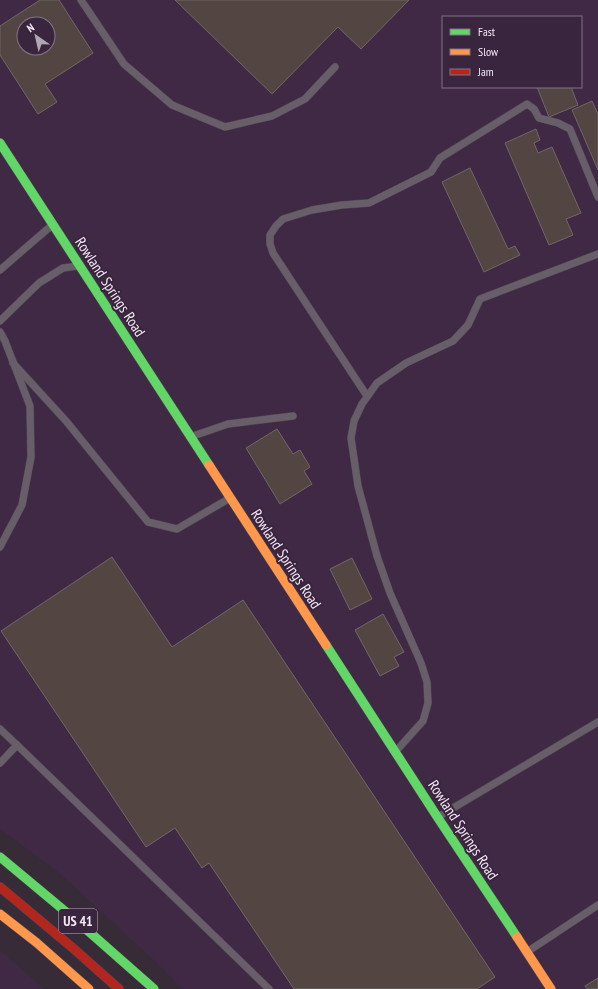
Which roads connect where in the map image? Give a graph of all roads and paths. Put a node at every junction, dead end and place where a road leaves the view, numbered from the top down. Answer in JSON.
{"nodes":[{"id":1,"x":81,"y":0,"type":"edge"},
{"id":2,"x":335,"y":67,"type":"dead end"},
{"id":3,"x":0,"y":143,"type":"edge"},
{"id":4,"x":598,"y":197,"type":"edge"},
{"id":5,"x":53,"y":224,"type":"junction"},
{"id":6,"x":598,"y":254,"type":"edge"},
{"id":7,"x":79,"y":265,"type":"junction"},
{"id":8,"x":0,"y":270,"type":"edge"},
{"id":9,"x":0,"y":321,"type":"edge"},
{"id":10,"x":0,"y":332,"type":"edge"},
{"id":11,"x":13,"y":362,"type":"junction"},
{"id":12,"x":367,"y":396,"type":"junction"},
{"id":13,"x":293,"y":416,"type":"dead end"},
{"id":14,"x":191,"y":437,"type":"junction"},
{"id":15,"x":230,"y":497,"type":"junction"},
{"id":16,"x":0,"y":547,"type":"edge"},
{"id":17,"x":598,"y":722,"type":"edge"},
{"id":18,"x":0,"y":729,"type":"edge"},
{"id":19,"x":17,"y":745,"type":"junction"},
{"id":20,"x":395,"y":752,"type":"junction"},
{"id":21,"x":0,"y":763,"type":"edge"},
{"id":22,"x":438,"y":818,"type":"junction"},
{"id":23,"x":0,"y":857,"type":"edge"},
{"id":24,"x":0,"y":887,"type":"edge"},
{"id":25,"x":598,"y":904,"type":"edge"},
{"id":26,"x":0,"y":914,"type":"edge"},
{"id":27,"x":527,"y":952,"type":"junction"},
{"id":28,"x":89,"y":989,"type":"edge"},
{"id":29,"x":119,"y":989,"type":"edge"},
{"id":30,"x":154,"y":989,"type":"edge"},
{"id":31,"x":269,"y":989,"type":"edge"},
{"id":32,"x":550,"y":989,"type":"edge"}],
"edges":[{"from":1,"to":2,"type":"lane"},
{"from":3,"to":5,"type":"street","name":"Rowland Springs Road"},
{"from":4,"to":12,"type":"lane"},
{"from":5,"to":7,"type":"street","name":"Rowland Springs Road"},
{"from":5,"to":8,"type":"lane"},
{"from":6,"to":12,"type":"lane"},
{"from":7,"to":9,"type":"lane"},
{"from":7,"to":14,"type":"street","name":"Rowland Springs Road"},
{"from":10,"to":11,"type":"lane"},
{"from":11,"to":15,"type":"lane"},
{"from":11,"to":16,"type":"lane"},
{"from":12,"to":20,"type":"lane"},
{"from":13,"to":14,"type":"lane"},
{"from":14,"to":15,"type":"street","name":"Rowland Springs Road"},
{"from":15,"to":20,"type":"street","name":"Rowland Springs Road"},
{"from":17,"to":22,"type":"lane"},
{"from":18,"to":19,"type":"lane"},
{"from":19,"to":21,"type":"lane"},
{"from":19,"to":31,"type":"lane"},
{"from":20,"to":22,"type":"street","name":"Rowland Springs Road"},
{"from":22,"to":27,"type":"street","name":"Rowland Springs Road"},
{"from":23,"to":30,"type":"street","number":"US 41"},
{"from":24,"to":29,"type":"street"},
{"from":25,"to":27,"type":"lane"},
{"from":26,"to":28,"type":"street","number":"US 41"},
{"from":27,"to":32,"type":"street","name":"Rowland Springs Road"}]}
